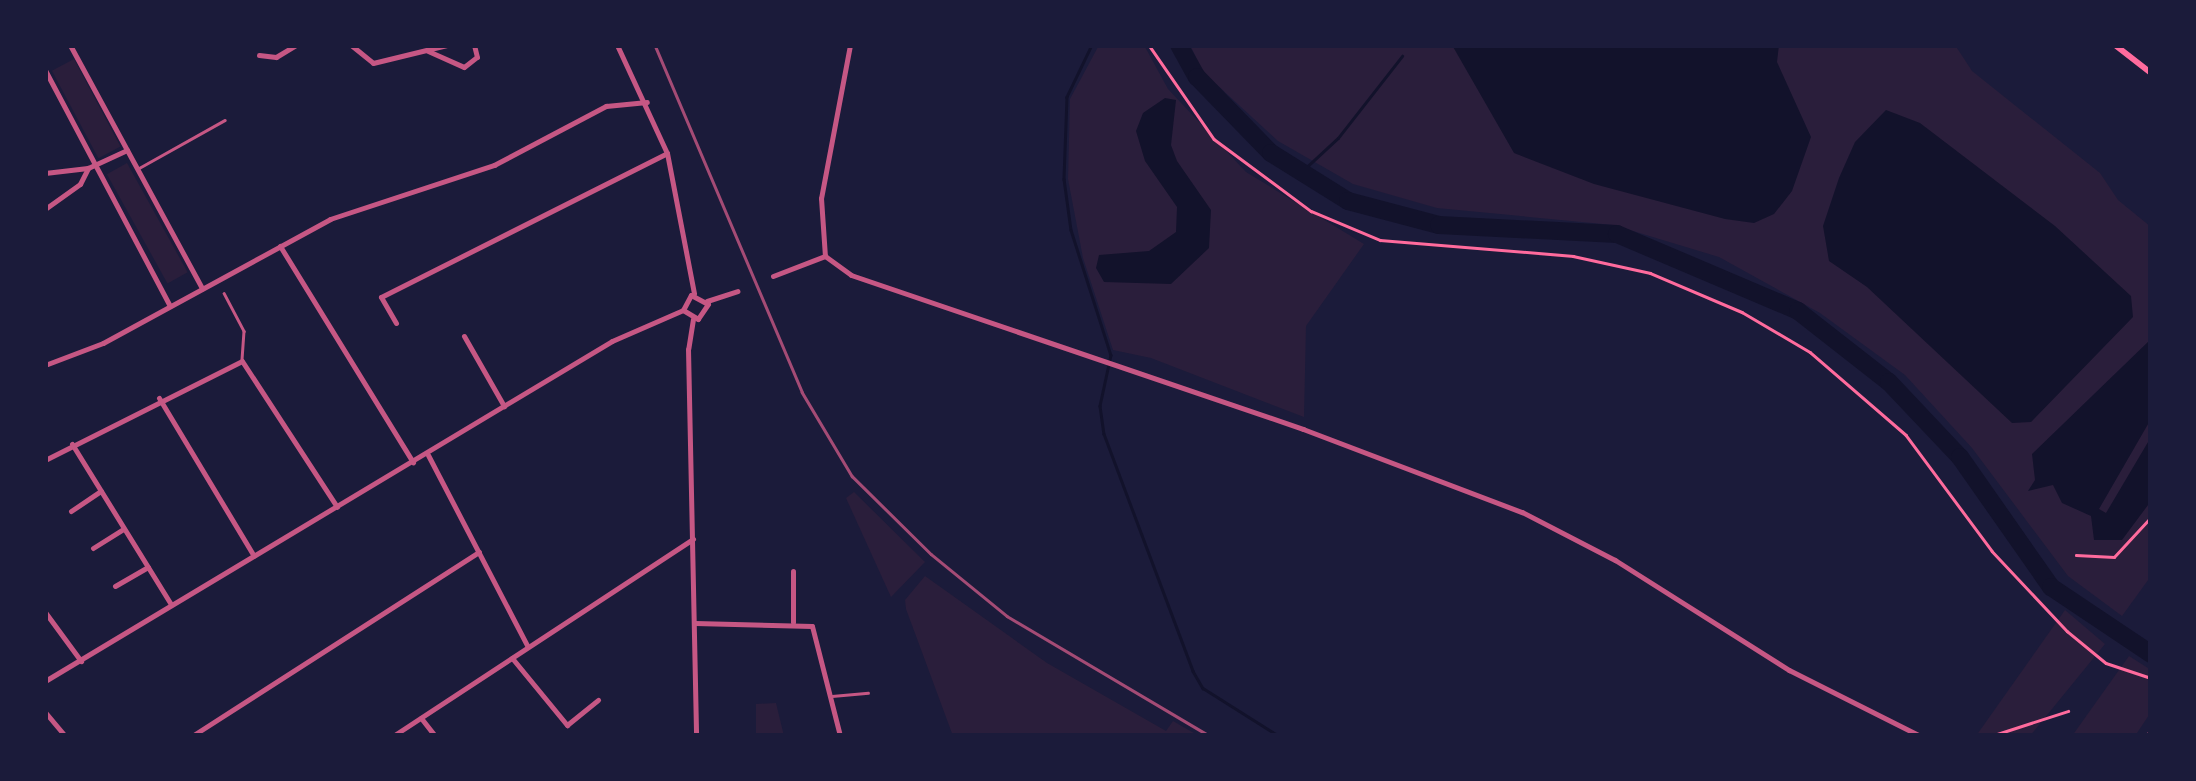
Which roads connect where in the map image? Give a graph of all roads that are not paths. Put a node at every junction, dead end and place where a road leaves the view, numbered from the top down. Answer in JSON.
{"nodes":[{"id":1,"x":70,"y":45,"type":"edge"},
{"id":2,"x":296,"y":45,"type":"edge"},
{"id":3,"x":350,"y":45,"type":"edge"},
{"id":4,"x":447,"y":45,"type":"edge"},
{"id":5,"x":474,"y":45,"type":"edge"},
{"id":6,"x":617,"y":45,"type":"edge"},
{"id":7,"x":850,"y":45,"type":"edge"},
{"id":8,"x":2115,"y":45,"type":"edge"},
{"id":9,"x":428,"y":51,"type":"junction"},
{"id":10,"x":260,"y":55,"type":"dead end"},
{"id":11,"x":45,"y":70,"type":"edge"},
{"id":12,"x":2151,"y":73,"type":"edge"},
{"id":13,"x":647,"y":102,"type":"junction"},
{"id":14,"x":225,"y":120,"type":"dead end"},
{"id":15,"x":127,"y":150,"type":"junction"},
{"id":16,"x":667,"y":153,"type":"junction"},
{"id":17,"x":96,"y":164,"type":"junction"},
{"id":18,"x":88,"y":168,"type":"junction"},
{"id":19,"x":138,"y":169,"type":"junction"},
{"id":20,"x":45,"y":173,"type":"edge"},
{"id":21,"x":45,"y":210,"type":"edge"},
{"id":22,"x":280,"y":246,"type":"junction"},
{"id":23,"x":826,"y":256,"type":"junction"},
{"id":24,"x":774,"y":276,"type":"dead end"},
{"id":25,"x":202,"y":289,"type":"junction"},
{"id":26,"x":737,"y":291,"type":"dead end"},
{"id":27,"x":224,"y":293,"type":"dead end"},
{"id":28,"x":695,"y":294,"type":"junction"},
{"id":29,"x":707,"y":302,"type":"junction"},
{"id":30,"x":170,"y":306,"type":"junction"},
{"id":31,"x":683,"y":310,"type":"junction"},
{"id":32,"x":692,"y":320,"type":"junction"},
{"id":33,"x":396,"y":323,"type":"dead end"},
{"id":34,"x":464,"y":336,"type":"dead end"},
{"id":35,"x":242,"y":362,"type":"junction"},
{"id":36,"x":45,"y":365,"type":"edge"},
{"id":37,"x":159,"y":398,"type":"junction"},
{"id":38,"x":504,"y":406,"type":"junction"},
{"id":39,"x":72,"y":444,"type":"junction"},
{"id":40,"x":428,"y":454,"type":"junction"},
{"id":41,"x":45,"y":460,"type":"edge"},
{"id":42,"x":413,"y":462,"type":"junction"},
{"id":43,"x":101,"y":492,"type":"junction"},
{"id":44,"x":336,"y":507,"type":"junction"},
{"id":45,"x":71,"y":510,"type":"dead end"},
{"id":46,"x":124,"y":529,"type":"junction"},
{"id":47,"x":693,"y":539,"type":"junction"},
{"id":48,"x":93,"y":548,"type":"dead end"},
{"id":49,"x":479,"y":552,"type":"junction"},
{"id":50,"x":254,"y":556,"type":"junction"},
{"id":51,"x":148,"y":567,"type":"junction"},
{"id":52,"x":793,"y":571,"type":"dead end"},
{"id":53,"x":115,"y":586,"type":"dead end"},
{"id":54,"x":171,"y":604,"type":"junction"},
{"id":55,"x":45,"y":612,"type":"edge"},
{"id":56,"x":793,"y":622,"type":"junction"},
{"id":57,"x":694,"y":624,"type":"junction"},
{"id":58,"x":528,"y":648,"type":"junction"},
{"id":59,"x":512,"y":658,"type":"junction"},
{"id":60,"x":80,"y":662,"type":"junction"},
{"id":61,"x":45,"y":681,"type":"edge"},
{"id":62,"x":868,"y":693,"type":"dead end"},
{"id":63,"x":830,"y":696,"type":"junction"},
{"id":64,"x":598,"y":700,"type":"dead end"},
{"id":65,"x":45,"y":712,"type":"edge"},
{"id":66,"x":420,"y":718,"type":"junction"},
{"id":67,"x":66,"y":736,"type":"edge"},
{"id":68,"x":192,"y":736,"type":"edge"},
{"id":69,"x":393,"y":736,"type":"edge"},
{"id":70,"x":436,"y":736,"type":"edge"},
{"id":71,"x":696,"y":736,"type":"edge"},
{"id":72,"x":840,"y":736,"type":"edge"},
{"id":73,"x":1920,"y":736,"type":"edge"}],
"edges":[{"from":1,"to":15,"type":"street"},
{"from":2,"to":10,"type":"street"},
{"from":3,"to":9,"type":"street"},
{"from":4,"to":9,"type":"street"},
{"from":5,"to":9,"type":"street"},
{"from":6,"to":13,"type":"street"},
{"from":7,"to":23,"type":"street"},
{"from":8,"to":12,"type":"main road"},
{"from":11,"to":17,"type":"street"},
{"from":13,"to":16,"type":"street"},
{"from":13,"to":22,"type":"street"},
{"from":14,"to":19,"type":"lane"},
{"from":15,"to":17,"type":"street"},
{"from":15,"to":19,"type":"street"},
{"from":16,"to":28,"type":"street"},
{"from":16,"to":33,"type":"street"},
{"from":17,"to":18,"type":"street"},
{"from":17,"to":30,"type":"street"},
{"from":18,"to":20,"type":"street"},
{"from":18,"to":21,"type":"street"},
{"from":19,"to":25,"type":"street"},
{"from":22,"to":25,"type":"street"},
{"from":22,"to":42,"type":"street"},
{"from":23,"to":24,"type":"street"},
{"from":23,"to":73,"type":"street"},
{"from":25,"to":30,"type":"street"},
{"from":26,"to":29,"type":"street"},
{"from":27,"to":35,"type":"lane"},
{"from":28,"to":29,"type":"street"},
{"from":28,"to":31,"type":"street"},
{"from":29,"to":32,"type":"street"},
{"from":30,"to":36,"type":"street"},
{"from":31,"to":32,"type":"street"},
{"from":31,"to":38,"type":"street"},
{"from":32,"to":47,"type":"street"},
{"from":34,"to":38,"type":"street"},
{"from":35,"to":37,"type":"street"},
{"from":35,"to":44,"type":"street"},
{"from":37,"to":39,"type":"street"},
{"from":37,"to":50,"type":"street"},
{"from":38,"to":40,"type":"street"},
{"from":39,"to":41,"type":"street"},
{"from":39,"to":43,"type":"street"},
{"from":40,"to":42,"type":"street"},
{"from":40,"to":49,"type":"street"},
{"from":42,"to":44,"type":"street"},
{"from":43,"to":45,"type":"street"},
{"from":43,"to":46,"type":"street"},
{"from":44,"to":50,"type":"street"},
{"from":46,"to":48,"type":"street"},
{"from":46,"to":51,"type":"street"},
{"from":47,"to":57,"type":"street"},
{"from":47,"to":58,"type":"street"},
{"from":49,"to":58,"type":"street"},
{"from":49,"to":68,"type":"street"},
{"from":50,"to":54,"type":"street"},
{"from":51,"to":53,"type":"street"},
{"from":51,"to":54,"type":"street"},
{"from":52,"to":56,"type":"street"},
{"from":54,"to":60,"type":"street"},
{"from":55,"to":60,"type":"street"},
{"from":56,"to":57,"type":"street"},
{"from":56,"to":63,"type":"street"},
{"from":57,"to":71,"type":"street"},
{"from":58,"to":59,"type":"street"},
{"from":59,"to":64,"type":"street"},
{"from":59,"to":66,"type":"street"},
{"from":60,"to":61,"type":"street"},
{"from":62,"to":63,"type":"lane"},
{"from":63,"to":72,"type":"street"},
{"from":65,"to":67,"type":"street"},
{"from":66,"to":69,"type":"street"},
{"from":66,"to":70,"type":"street"}]}
